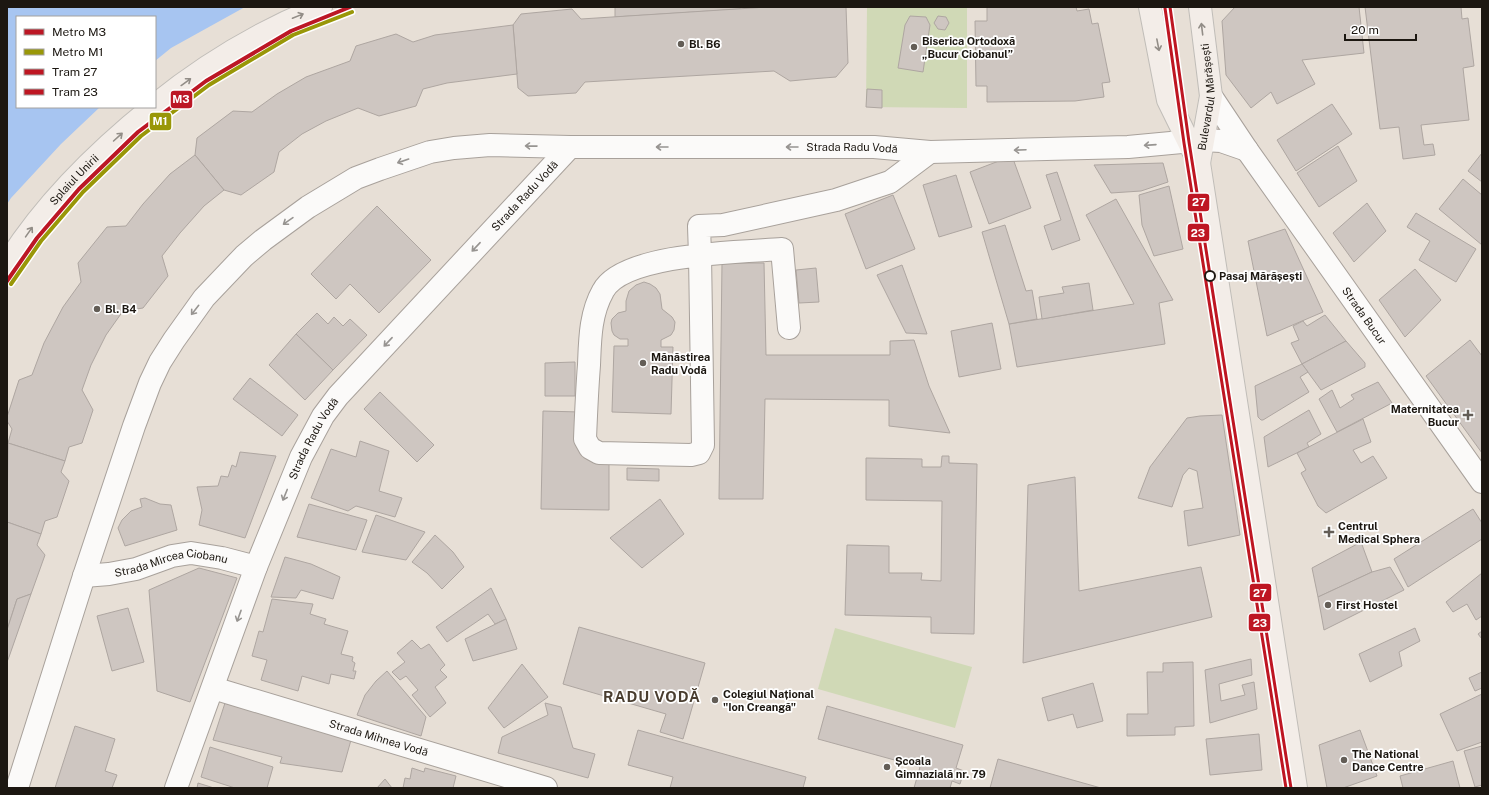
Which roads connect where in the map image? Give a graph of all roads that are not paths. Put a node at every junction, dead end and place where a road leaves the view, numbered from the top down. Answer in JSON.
{"nodes":[{"id":1,"x":321,"y":7,"type":"edge"},
{"id":2,"x":1150,"y":7,"type":"edge"},
{"id":3,"x":1200,"y":7,"type":"edge"},
{"id":4,"x":1211,"y":96,"type":"junction"},
{"id":5,"x":156,"y":104,"type":"edge"},
{"id":6,"x":152,"y":108,"type":"edge"},
{"id":7,"x":1196,"y":141,"type":"junction"},
{"id":8,"x":570,"y":147,"type":"junction"},
{"id":9,"x":1247,"y":150,"type":"junction"},
{"id":10,"x":930,"y":152,"type":"junction"},
{"id":11,"x":700,"y":255,"type":"junction"},
{"id":12,"x":7,"y":264,"type":"edge"},
{"id":13,"x":789,"y":328,"type":"dead end"},
{"id":14,"x":1482,"y":482,"type":"edge"},
{"id":15,"x":256,"y":567,"type":"junction"},
{"id":16,"x":84,"y":576,"type":"junction"},
{"id":17,"x":213,"y":688,"type":"junction"},
{"id":18,"x":17,"y":788,"type":"edge"},
{"id":19,"x":176,"y":788,"type":"edge"},
{"id":20,"x":546,"y":788,"type":"edge"},
{"id":21,"x":1296,"y":788,"type":"edge"}],
"edges":[{"from":5,"to":1,"type":"main road","name":"Splaiul Unirii","one_way":true},
{"from":2,"to":7,"type":"main road","name":"Bulevardul Mărășești","one_way":true},
{"from":4,"to":3,"type":"main road","name":"Bulevardul Mărășești","one_way":true},
{"from":4,"to":7,"type":"main road","name":"Bulevardul Mărășești"},
{"from":4,"to":9,"type":"street","name":"Strada Bucur"},
{"from":12,"to":6,"type":"main road","name":"Splaiul Unirii","one_way":true},
{"from":7,"to":9,"type":"street"},
{"from":7,"to":10,"type":"street","name":"Strada Radu Vodă","one_way":true},
{"from":7,"to":21,"type":"main road","name":"Bulevardul Mărășești"},
{"from":10,"to":8,"type":"street","name":"Strada Radu Vodă","one_way":true},
{"from":8,"to":15,"type":"street","name":"Strada Radu Vodă","one_way":true},
{"from":8,"to":16,"type":"street","one_way":true},
{"from":9,"to":14,"type":"street","name":"Strada Bucur"},
{"from":10,"to":11,"type":"street"},
{"from":11,"to":11,"type":"street"},
{"from":11,"to":13,"type":"street"},
{"from":15,"to":16,"type":"street","name":"Strada Mircea Ciobanu"},
{"from":15,"to":17,"type":"street","name":"Strada Radu Vodă","one_way":true},
{"from":16,"to":18,"type":"street"},
{"from":17,"to":19,"type":"street","name":"Strada Radu Vodă"},
{"from":17,"to":20,"type":"street","name":"Strada Mihnea Vodă"}]}
